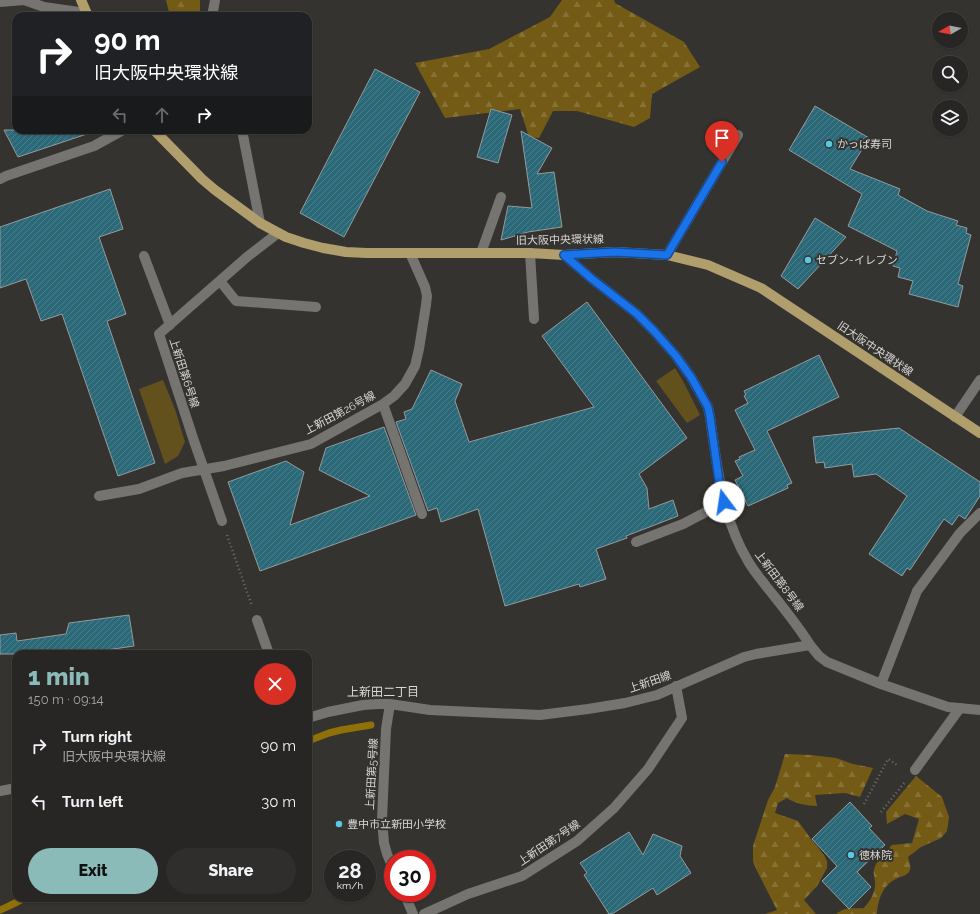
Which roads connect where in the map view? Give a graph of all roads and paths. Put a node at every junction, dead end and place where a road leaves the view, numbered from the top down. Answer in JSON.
{"nodes":[{"id":1,"x":81,"y":0,"type":"edge"},
{"id":2,"x":215,"y":0,"type":"edge"},
{"id":3,"x":0,"y":2,"type":"edge"},
{"id":4,"x":75,"y":12,"type":"edge"},
{"id":5,"x":86,"y":12,"type":"edge"},
{"id":6,"x":213,"y":12,"type":"edge"},
{"id":7,"x":116,"y":134,"type":"edge"},
{"id":8,"x":158,"y":134,"type":"edge"},
{"id":9,"x":243,"y":134,"type":"edge"},
{"id":10,"x":738,"y":135,"type":"dead end"},
{"id":11,"x":0,"y":179,"type":"edge"},
{"id":12,"x":501,"y":198,"type":"dead end"},
{"id":13,"x":260,"y":223,"type":"junction"},
{"id":14,"x":278,"y":233,"type":"junction"},
{"id":15,"x":410,"y":253,"type":"junction"},
{"id":16,"x":481,"y":253,"type":"junction"},
{"id":17,"x":530,"y":253,"type":"junction"},
{"id":18,"x":564,"y":255,"type":"junction"},
{"id":19,"x":667,"y":255,"type":"junction"},
{"id":20,"x":144,"y":256,"type":"dead end"},
{"id":21,"x":220,"y":281,"type":"junction"},
{"id":22,"x":316,"y":306,"type":"dead end"},
{"id":23,"x":534,"y":319,"type":"dead end"},
{"id":24,"x":170,"y":324,"type":"junction"},
{"id":25,"x":980,"y":380,"type":"edge"},
{"id":26,"x":383,"y":404,"type":"junction"},
{"id":27,"x":955,"y":417,"type":"junction"},
{"id":28,"x":980,"y":433,"type":"edge"},
{"id":29,"x":204,"y":469,"type":"junction"},
{"id":30,"x":99,"y":496,"type":"dead end"},
{"id":31,"x":724,"y":502,"type":"junction"},
{"id":32,"x":980,"y":513,"type":"edge"},
{"id":33,"x":422,"y":514,"type":"dead end"},
{"id":34,"x":222,"y":521,"type":"dead end"},
{"id":35,"x":228,"y":538,"type":"dead end"},
{"id":36,"x":636,"y":542,"type":"dead end"},
{"id":37,"x":251,"y":603,"type":"dead end"},
{"id":38,"x":257,"y":620,"type":"dead end"},
{"id":39,"x":810,"y":645,"type":"junction"},
{"id":40,"x":268,"y":650,"type":"edge"},
{"id":41,"x":881,"y":684,"type":"junction"},
{"id":42,"x":676,"y":686,"type":"junction"},
{"id":43,"x":390,"y":704,"type":"junction"},
{"id":44,"x":960,"y":708,"type":"junction"},
{"id":45,"x":980,"y":710,"type":"edge"},
{"id":46,"x":312,"y":717,"type":"edge"},
{"id":47,"x":897,"y":765,"type":"dead end"},
{"id":48,"x":915,"y":770,"type":"joint"},
{"id":49,"x":12,"y":789,"type":"edge"},
{"id":50,"x":0,"y":791,"type":"edge"},
{"id":51,"x":864,"y":804,"type":"dead end"},
{"id":52,"x":881,"y":812,"type":"dead end"},
{"id":53,"x":386,"y":850,"type":"edge"},
{"id":54,"x":408,"y":902,"type":"edge"},
{"id":55,"x":413,"y":914,"type":"edge"},
{"id":56,"x":424,"y":914,"type":"edge"}],
"edges":[{"from":1,"to":5,"type":"main road"},
{"from":2,"to":6,"type":"street"},
{"from":3,"to":4,"type":"street"},
{"from":7,"to":11,"type":"street"},
{"from":8,"to":13,"type":"main road","name":"旧大阪中央環状線"},
{"from":9,"to":13,"type":"street"},
{"from":10,"to":19,"type":"street"},
{"from":12,"to":16,"type":"street"},
{"from":13,"to":14,"type":"main road","name":"旧大阪中央環状線"},
{"from":14,"to":15,"type":"main road","name":"旧大阪中央環状線"},
{"from":14,"to":21,"type":"street","name":"上新田第6号線"},
{"from":15,"to":16,"type":"main road","name":"旧大阪中央環状線"},
{"from":15,"to":26,"type":"street","name":"上新田第26号線"},
{"from":16,"to":17,"type":"main road","name":"旧大阪中央環状線"},
{"from":17,"to":18,"type":"main road","name":"旧大阪中央環状線"},
{"from":17,"to":23,"type":"street"},
{"from":18,"to":19,"type":"main road","name":"旧大阪中央環状線"},
{"from":18,"to":31,"type":"street","name":"上新田第8号線"},
{"from":19,"to":27,"type":"main road","name":"旧大阪中央環状線"},
{"from":20,"to":24,"type":"street"},
{"from":21,"to":22,"type":"street"},
{"from":21,"to":24,"type":"street","name":"上新田第6号線"},
{"from":24,"to":29,"type":"street","name":"上新田第6号線"},
{"from":25,"to":27,"type":"street"},
{"from":26,"to":29,"type":"street","name":"上新田第26号線"},
{"from":26,"to":33,"type":"street"},
{"from":27,"to":28,"type":"main road","name":"旧大阪中央環状線"},
{"from":29,"to":30,"type":"street","name":"上新田第26号線"},
{"from":29,"to":34,"type":"street","name":"上新田第6号線"},
{"from":31,"to":36,"type":"street"},
{"from":31,"to":39,"type":"street","name":"上新田第8号線"},
{"from":32,"to":41,"type":"street"},
{"from":35,"to":37,"type":"path"},
{"from":38,"to":40,"type":"street"},
{"from":39,"to":41,"type":"street"},
{"from":39,"to":42,"type":"street","name":"上新田線"},
{"from":41,"to":44,"type":"street"},
{"from":42,"to":43,"type":"street","name":"上新田線"},
{"from":42,"to":56,"type":"street","name":"上新田第7号線"},
{"from":43,"to":46,"type":"street","name":"上新田線"},
{"from":43,"to":53,"type":"street","name":"上新田第5号線"},
{"from":44,"to":45,"type":"street"},
{"from":44,"to":48,"type":"street"},
{"from":47,"to":51,"type":"path"},
{"from":48,"to":52,"type":"path"},
{"from":49,"to":50,"type":"street"},
{"from":54,"to":55,"type":"street"}]}
